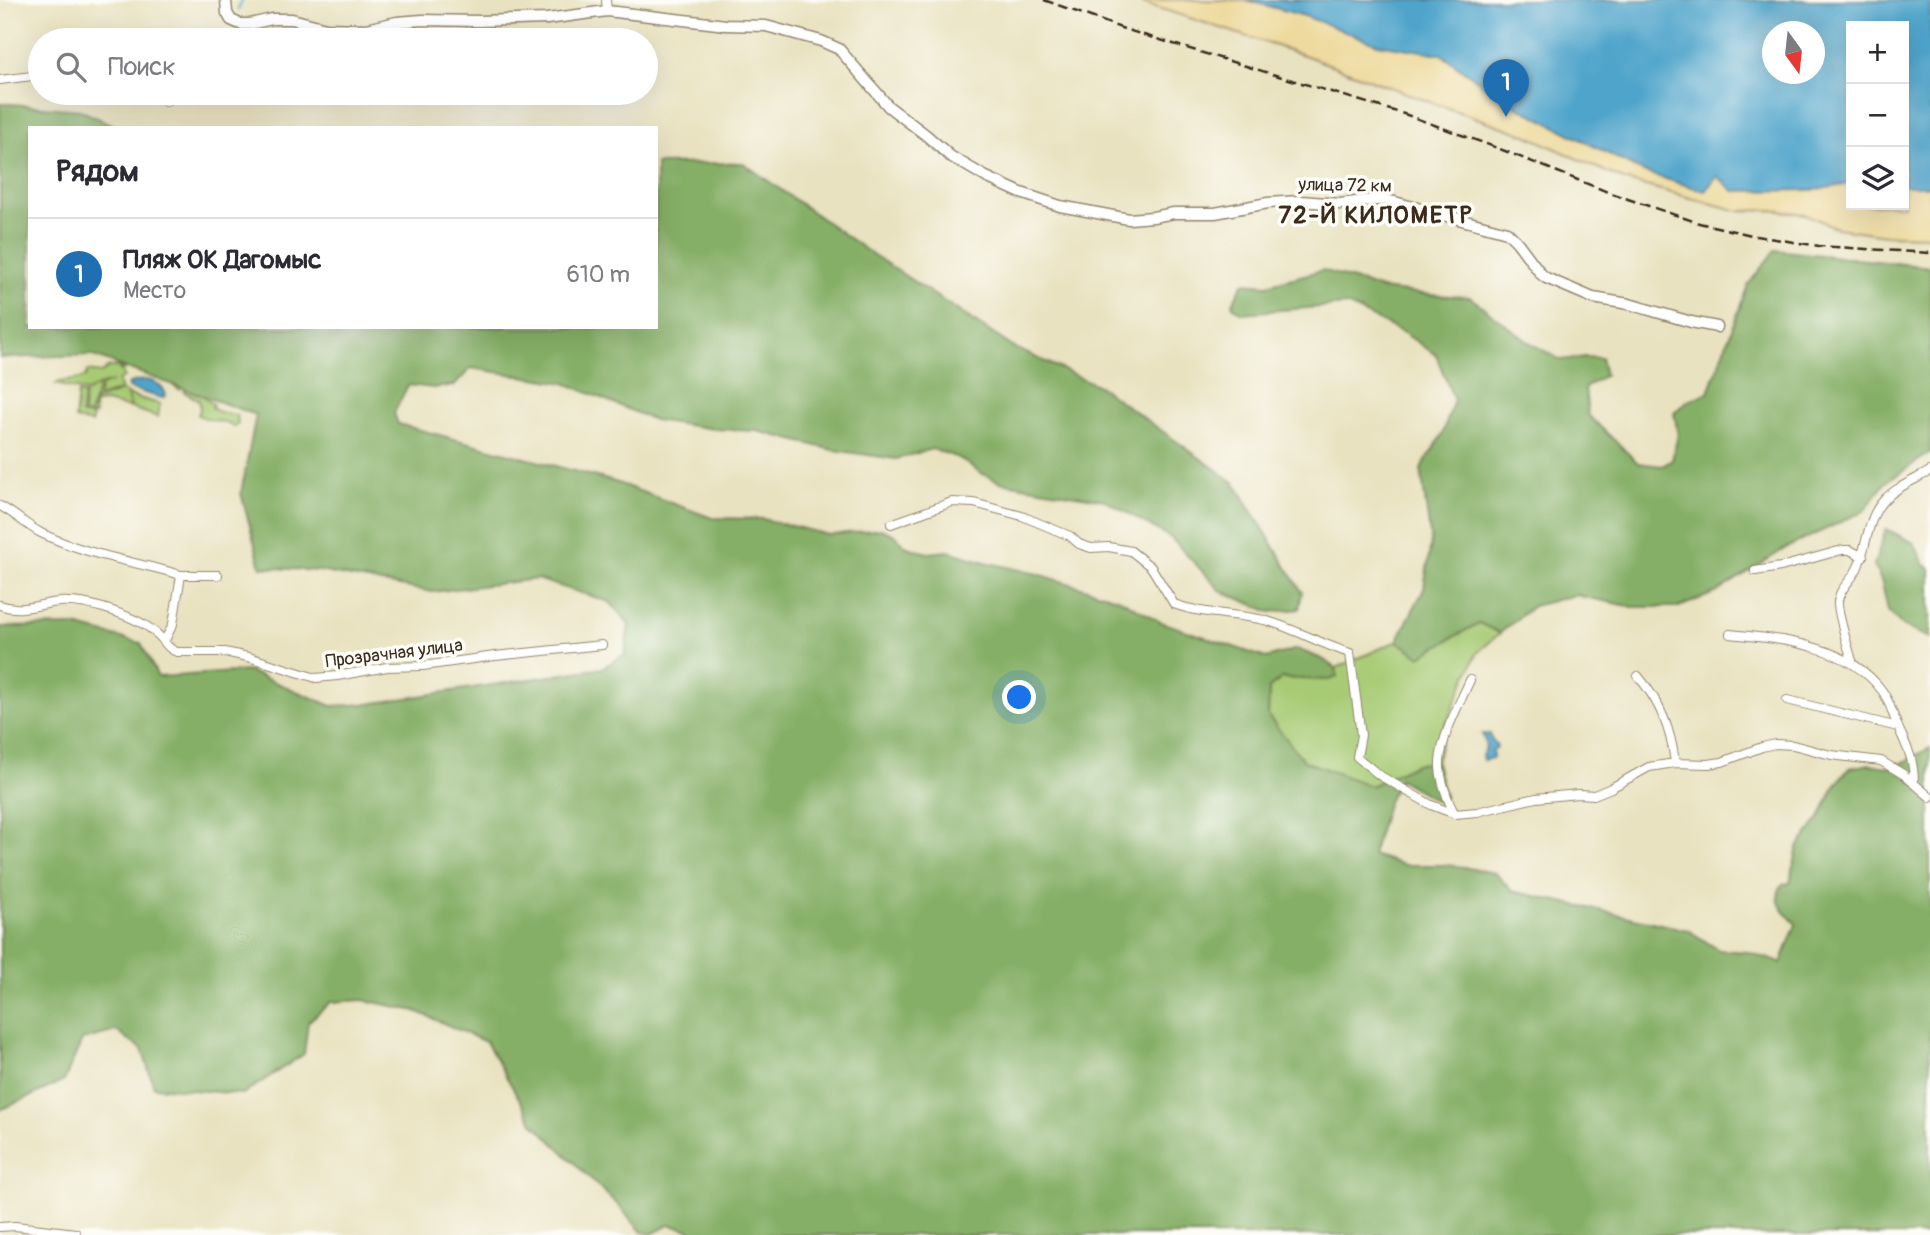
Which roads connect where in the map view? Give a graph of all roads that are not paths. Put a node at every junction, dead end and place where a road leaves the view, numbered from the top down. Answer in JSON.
{"nodes":[{"id":1,"x":226,"y":0,"type":"edge"},
{"id":2,"x":607,"y":6,"type":"edge"},
{"id":3,"x":326,"y":28,"type":"edge"},
{"id":4,"x":370,"y":28,"type":"edge"},
{"id":5,"x":28,"y":76,"type":"edge"},
{"id":6,"x":0,"y":80,"type":"edge"},
{"id":7,"x":1717,"y":327,"type":"dead end"},
{"id":8,"x":1930,"y":471,"type":"edge"},
{"id":9,"x":0,"y":506,"type":"edge"},
{"id":10,"x":891,"y":524,"type":"dead end"},
{"id":11,"x":1863,"y":557,"type":"junction"},
{"id":12,"x":1755,"y":571,"type":"dead end"},
{"id":13,"x":181,"y":575,"type":"junction"},
{"id":14,"x":218,"y":575,"type":"dead end"},
{"id":15,"x":0,"y":605,"type":"edge"},
{"id":16,"x":1730,"y":634,"type":"dead end"},
{"id":17,"x":164,"y":642,"type":"junction"},
{"id":18,"x":601,"y":645,"type":"dead end"},
{"id":19,"x":1853,"y":664,"type":"junction"},
{"id":20,"x":1638,"y":676,"type":"dead end"},
{"id":21,"x":1470,"y":680,"type":"dead end"},
{"id":22,"x":1787,"y":700,"type":"dead end"},
{"id":23,"x":1898,"y":727,"type":"junction"},
{"id":24,"x":1675,"y":763,"type":"junction"},
{"id":25,"x":1914,"y":784,"type":"junction"},
{"id":26,"x":1930,"y":797,"type":"edge"},
{"id":27,"x":1455,"y":814,"type":"junction"},
{"id":28,"x":0,"y":1227,"type":"edge"},
{"id":29,"x":76,"y":1233,"type":"dead end"}],
"edges":[{"from":1,"to":3,"type":"street","name":"улица 72 км"},
{"from":2,"to":4,"type":"street","name":"улица 72 км"},
{"from":2,"to":7,"type":"street","name":"улица 72 км"},
{"from":5,"to":6,"type":"street"},
{"from":8,"to":11,"type":"street"},
{"from":9,"to":13,"type":"street"},
{"from":10,"to":27,"type":"street"},
{"from":11,"to":12,"type":"street"},
{"from":11,"to":19,"type":"street"},
{"from":13,"to":14,"type":"street"},
{"from":13,"to":17,"type":"street"},
{"from":15,"to":17,"type":"street","name":"Прозрачная улица"},
{"from":16,"to":19,"type":"street"},
{"from":17,"to":18,"type":"street","name":"Прозрачная улица"},
{"from":19,"to":23,"type":"street"},
{"from":20,"to":24,"type":"street"},
{"from":21,"to":27,"type":"street"},
{"from":22,"to":23,"type":"street"},
{"from":23,"to":25,"type":"street"},
{"from":24,"to":25,"type":"street"},
{"from":24,"to":27,"type":"street"},
{"from":25,"to":26,"type":"street"},
{"from":28,"to":29,"type":"street"}]}
